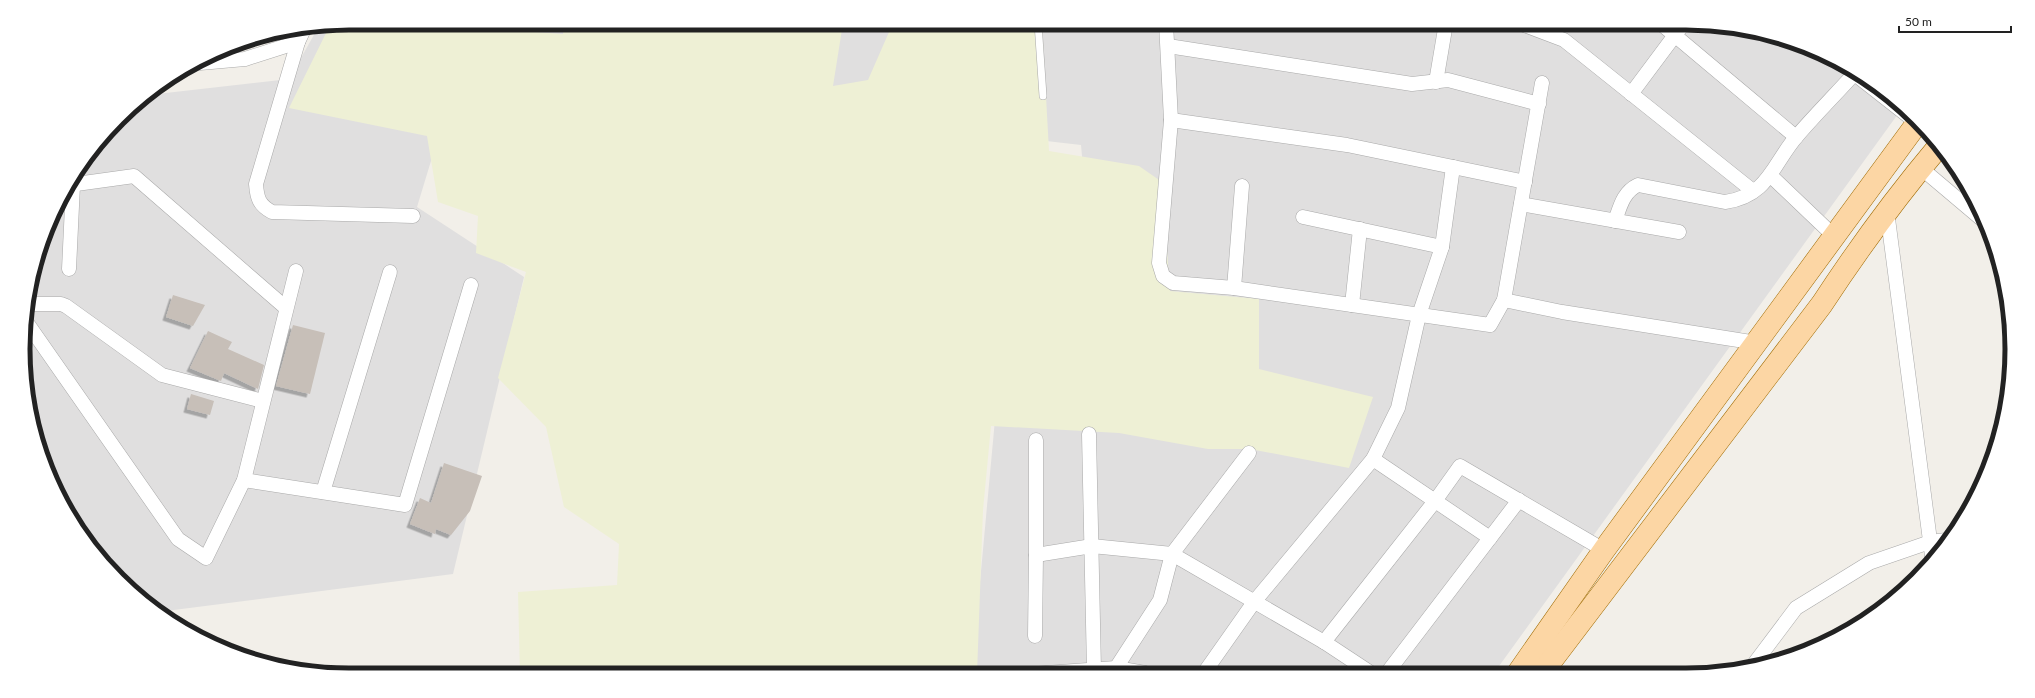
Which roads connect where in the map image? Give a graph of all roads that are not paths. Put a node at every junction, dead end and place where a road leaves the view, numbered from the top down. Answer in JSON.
{"nodes":[{"id":1,"x":1038,"y":30,"type":"edge"},
{"id":2,"x":1167,"y":30,"type":"edge"},
{"id":3,"x":1445,"y":30,"type":"edge"},
{"id":4,"x":1538,"y":30,"type":"edge"},
{"id":5,"x":1679,"y":30,"type":"edge"},
{"id":6,"x":1681,"y":30,"type":"edge"},
{"id":7,"x":302,"y":34,"type":"edge"},
{"id":8,"x":298,"y":42,"type":"junction"},
{"id":9,"x":1168,"y":46,"type":"junction"},
{"id":10,"x":210,"y":62,"type":"edge"},
{"id":11,"x":1852,"y":77,"type":"edge"},
{"id":12,"x":1436,"y":82,"type":"junction"},
{"id":13,"x":1542,"y":83,"type":"dead end"},
{"id":14,"x":1631,"y":94,"type":"junction"},
{"id":15,"x":1043,"y":96,"type":"dead end"},
{"id":16,"x":1539,"y":104,"type":"junction"},
{"id":17,"x":1171,"y":120,"type":"junction"},
{"id":18,"x":1918,"y":130,"type":"edge"},
{"id":19,"x":1796,"y":137,"type":"junction"},
{"id":20,"x":1935,"y":150,"type":"edge"},
{"id":21,"x":1453,"y":167,"type":"junction"},
{"id":22,"x":1921,"y":168,"type":"junction"},
{"id":23,"x":1771,"y":176,"type":"junction"},
{"id":24,"x":1525,"y":182,"type":"junction"},
{"id":25,"x":76,"y":184,"type":"edge"},
{"id":26,"x":1242,"y":186,"type":"dead end"},
{"id":27,"x":1753,"y":191,"type":"junction"},
{"id":28,"x":71,"y":193,"type":"edge"},
{"id":29,"x":1521,"y":204,"type":"junction"},
{"id":30,"x":1887,"y":211,"type":"junction"},
{"id":31,"x":1974,"y":213,"type":"edge"},
{"id":32,"x":414,"y":216,"type":"dead end"},
{"id":33,"x":1303,"y":217,"type":"dead end"},
{"id":34,"x":1615,"y":221,"type":"junction"},
{"id":35,"x":1360,"y":229,"type":"junction"},
{"id":36,"x":1679,"y":232,"type":"dead end"},
{"id":37,"x":1835,"y":237,"type":"junction"},
{"id":38,"x":1442,"y":247,"type":"junction"},
{"id":39,"x":68,"y":269,"type":"dead end"},
{"id":40,"x":296,"y":271,"type":"dead end"},
{"id":41,"x":390,"y":272,"type":"dead end"},
{"id":42,"x":472,"y":285,"type":"dead end"},
{"id":43,"x":1234,"y":288,"type":"junction"},
{"id":44,"x":1504,"y":300,"type":"junction"},
{"id":45,"x":33,"y":304,"type":"edge"},
{"id":46,"x":1352,"y":305,"type":"junction"},
{"id":47,"x":286,"y":308,"type":"junction"},
{"id":48,"x":1419,"y":315,"type":"junction"},
{"id":49,"x":31,"y":329,"type":"edge"},
{"id":50,"x":1757,"y":342,"type":"junction"},
{"id":51,"x":263,"y":402,"type":"junction"},
{"id":52,"x":1089,"y":434,"type":"dead end"},
{"id":53,"x":1036,"y":440,"type":"dead end"},
{"id":54,"x":1249,"y":453,"type":"dead end"},
{"id":55,"x":1373,"y":459,"type":"junction"},
{"id":56,"x":244,"y":480,"type":"junction"},
{"id":57,"x":323,"y":492,"type":"junction"},
{"id":58,"x":1519,"y":500,"type":"junction"},
{"id":59,"x":1435,"y":501,"type":"junction"},
{"id":60,"x":1490,"y":538,"type":"junction"},
{"id":61,"x":1941,"y":541,"type":"edge"},
{"id":62,"x":1930,"y":542,"type":"junction"},
{"id":63,"x":1092,"y":546,"type":"junction"},
{"id":64,"x":1604,"y":550,"type":"junction"},
{"id":65,"x":1931,"y":552,"type":"edge"},
{"id":66,"x":1172,"y":554,"type":"junction"},
{"id":67,"x":1036,"y":555,"type":"junction"},
{"id":68,"x":1254,"y":602,"type":"junction"},
{"id":69,"x":1035,"y":636,"type":"dead end"},
{"id":70,"x":1324,"y":642,"type":"junction"},
{"id":71,"x":1757,"y":660,"type":"edge"},
{"id":72,"x":1094,"y":668,"type":"edge"},
{"id":73,"x":1119,"y":668,"type":"edge"},
{"id":74,"x":1208,"y":668,"type":"edge"},
{"id":75,"x":1363,"y":668,"type":"edge"},
{"id":76,"x":1391,"y":668,"type":"edge"},
{"id":77,"x":1521,"y":668,"type":"edge"},
{"id":78,"x":1546,"y":668,"type":"edge"}],
"edges":[{"from":1,"to":15,"type":"lane"},
{"from":2,"to":9,"type":"street"},
{"from":3,"to":12,"type":"street"},
{"from":4,"to":14,"type":"street"},
{"from":5,"to":14,"type":"street"},
{"from":6,"to":19,"type":"street"},
{"from":7,"to":8,"type":"street"},
{"from":8,"to":10,"type":"street"},
{"from":8,"to":32,"type":"street"},
{"from":9,"to":12,"type":"street"},
{"from":9,"to":17,"type":"street"},
{"from":11,"to":19,"type":"street"},
{"from":12,"to":16,"type":"street"},
{"from":13,"to":16,"type":"street"},
{"from":14,"to":27,"type":"street"},
{"from":16,"to":24,"type":"street"},
{"from":17,"to":21,"type":"street"},
{"from":17,"to":43,"type":"street"},
{"from":18,"to":37,"type":"main road"},
{"from":19,"to":23,"type":"street"},
{"from":20,"to":22,"type":"main road"},
{"from":21,"to":24,"type":"street"},
{"from":21,"to":38,"type":"street"},
{"from":22,"to":30,"type":"main road"},
{"from":22,"to":31,"type":"street"},
{"from":23,"to":27,"type":"street"},
{"from":23,"to":37,"type":"street"},
{"from":24,"to":29,"type":"street"},
{"from":25,"to":47,"type":"street"},
{"from":26,"to":43,"type":"street"},
{"from":27,"to":34,"type":"street"},
{"from":28,"to":39,"type":"street"},
{"from":29,"to":34,"type":"street"},
{"from":29,"to":44,"type":"street"},
{"from":30,"to":62,"type":"street"},
{"from":30,"to":78,"type":"main road"},
{"from":33,"to":35,"type":"street"},
{"from":34,"to":36,"type":"street"},
{"from":35,"to":38,"type":"street"},
{"from":35,"to":46,"type":"street"},
{"from":37,"to":50,"type":"main road"},
{"from":38,"to":48,"type":"street"},
{"from":40,"to":47,"type":"street"},
{"from":41,"to":57,"type":"street"},
{"from":42,"to":57,"type":"street"},
{"from":43,"to":46,"type":"street"},
{"from":44,"to":48,"type":"street"},
{"from":44,"to":50,"type":"street"},
{"from":45,"to":51,"type":"street"},
{"from":46,"to":48,"type":"street"},
{"from":47,"to":51,"type":"street"},
{"from":48,"to":55,"type":"street"},
{"from":49,"to":56,"type":"street"},
{"from":50,"to":64,"type":"main road"},
{"from":51,"to":56,"type":"street"},
{"from":52,"to":63,"type":"street"},
{"from":53,"to":67,"type":"street"},
{"from":54,"to":66,"type":"street"},
{"from":55,"to":59,"type":"street"},
{"from":55,"to":68,"type":"street"},
{"from":56,"to":57,"type":"street"},
{"from":58,"to":59,"type":"street"},
{"from":58,"to":60,"type":"street"},
{"from":58,"to":64,"type":"street"},
{"from":59,"to":60,"type":"street"},
{"from":59,"to":70,"type":"street"},
{"from":60,"to":76,"type":"street"},
{"from":61,"to":62,"type":"street"},
{"from":62,"to":65,"type":"street"},
{"from":62,"to":71,"type":"street"},
{"from":63,"to":66,"type":"street"},
{"from":63,"to":67,"type":"street"},
{"from":63,"to":72,"type":"street"},
{"from":64,"to":77,"type":"main road"},
{"from":66,"to":68,"type":"street"},
{"from":66,"to":73,"type":"street"},
{"from":67,"to":69,"type":"street"},
{"from":68,"to":70,"type":"street"},
{"from":68,"to":74,"type":"street"},
{"from":70,"to":75,"type":"street"}]}
